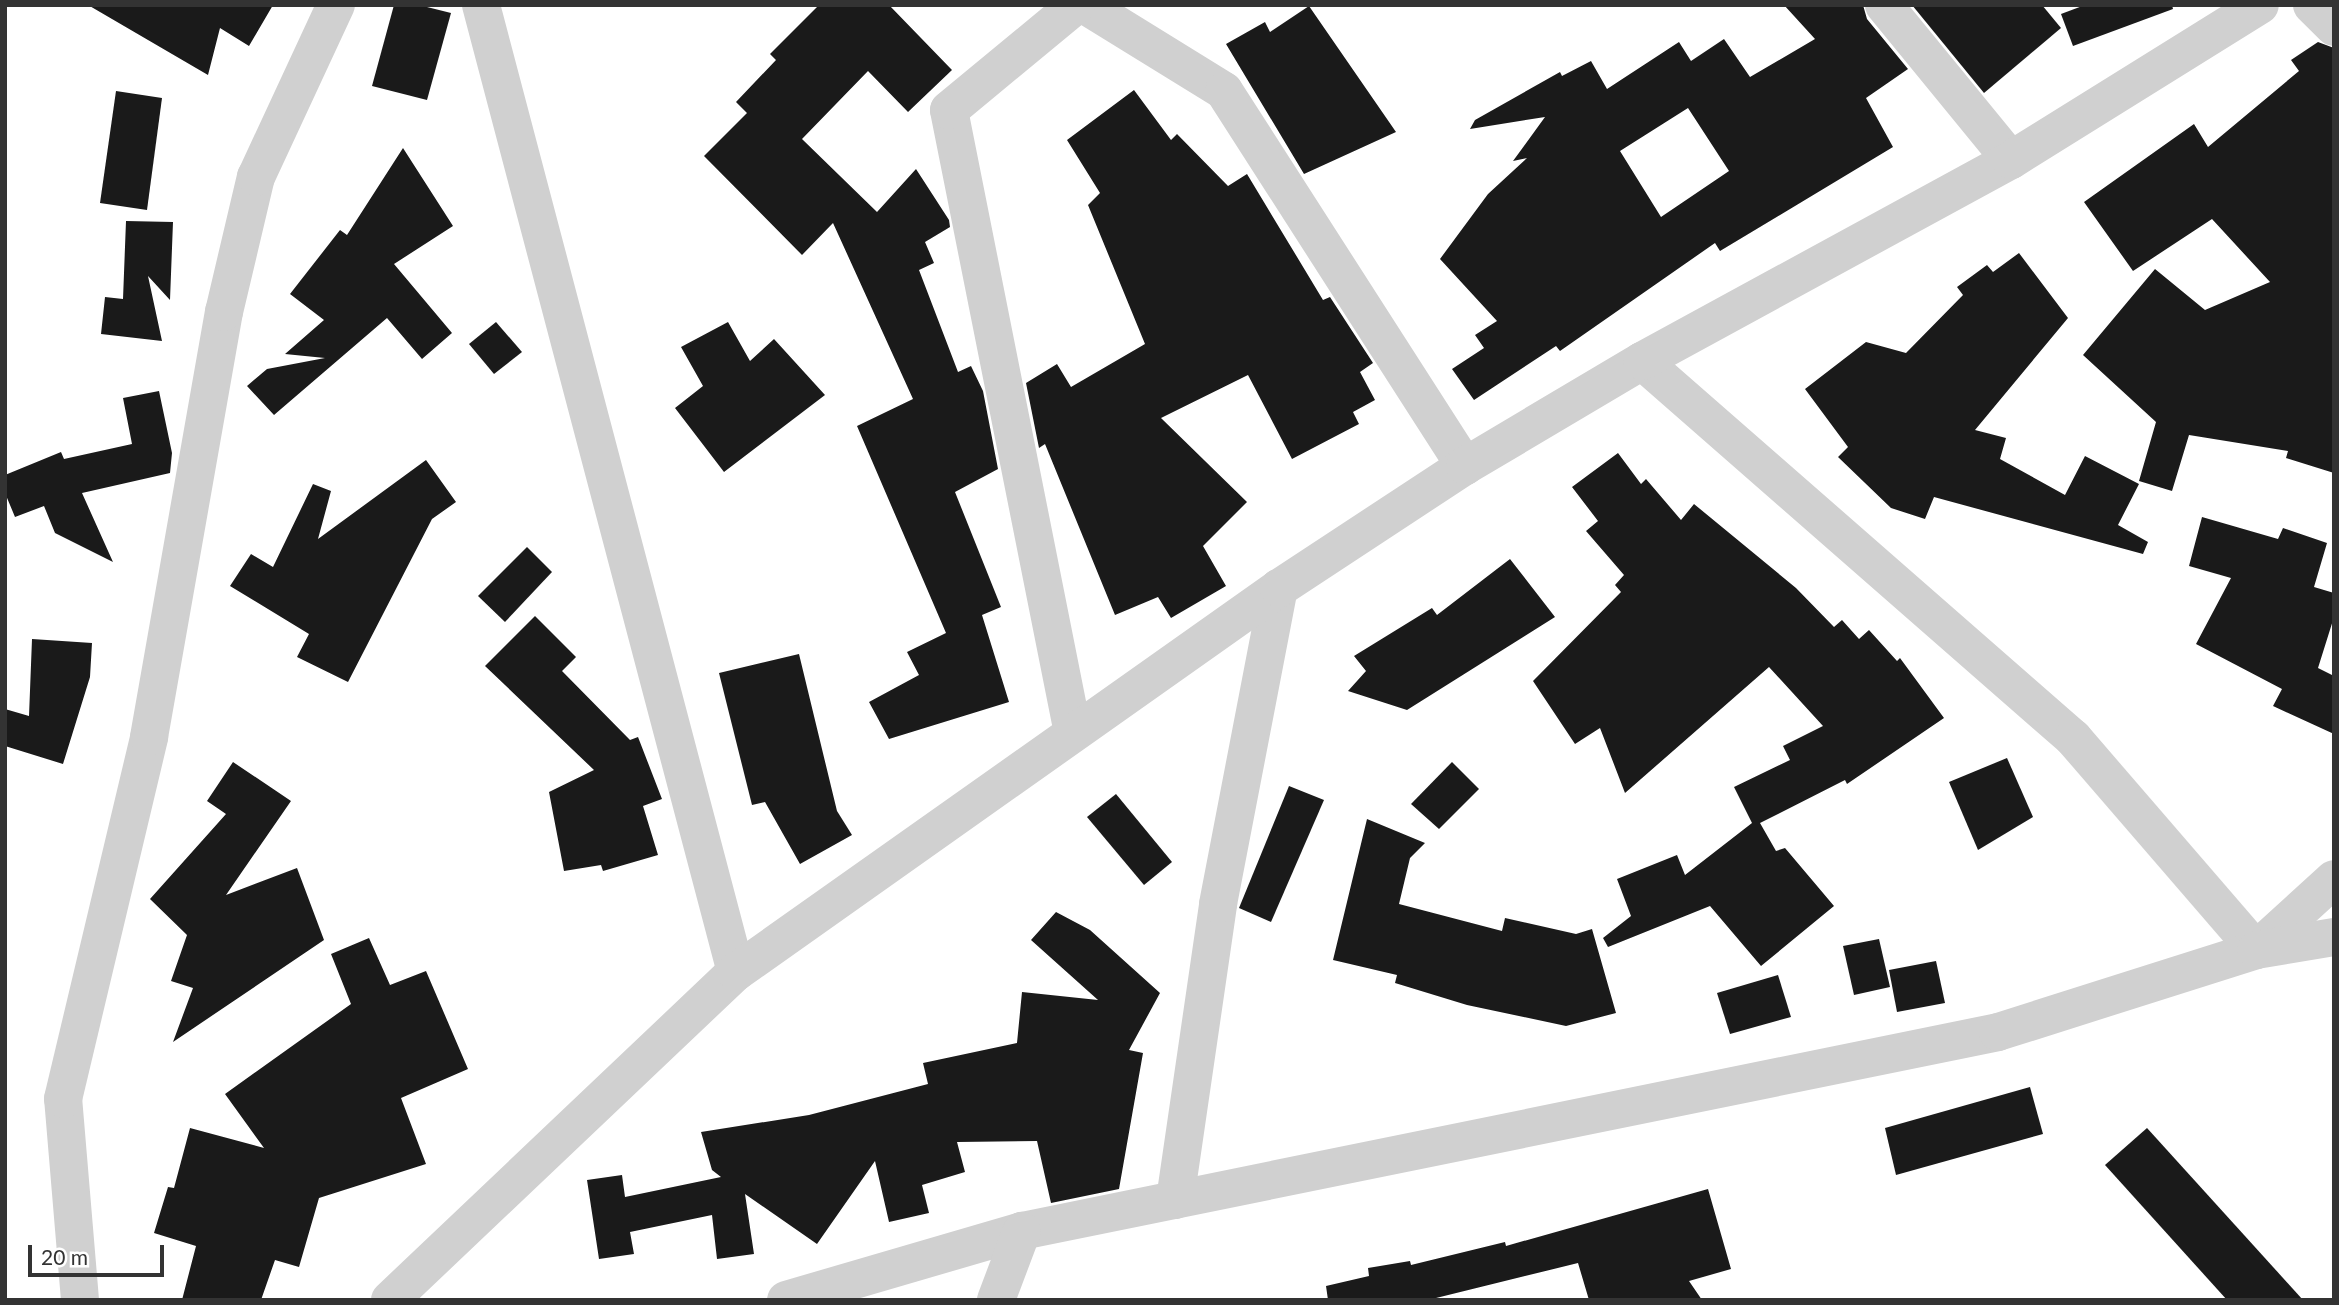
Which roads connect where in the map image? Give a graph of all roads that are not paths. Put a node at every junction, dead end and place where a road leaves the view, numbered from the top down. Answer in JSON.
{"nodes":[{"id":1,"x":336,"y":5,"type":"edge"},
{"id":2,"x":481,"y":5,"type":"edge"},
{"id":3,"x":1076,"y":5,"type":"edge"},
{"id":4,"x":1085,"y":5,"type":"edge"},
{"id":5,"x":1884,"y":5,"type":"edge"},
{"id":6,"x":2260,"y":5,"type":"edge"},
{"id":7,"x":2312,"y":5,"type":"edge"},
{"id":8,"x":2334,"y":27,"type":"edge"},
{"id":9,"x":2011,"y":160,"type":"junction"},
{"id":10,"x":1642,"y":361,"type":"junction"},
{"id":11,"x":1465,"y":466,"type":"junction"},
{"id":12,"x":1279,"y":589,"type":"junction"},
{"id":13,"x":1073,"y":733,"type":"junction"},
{"id":14,"x":2334,"y":879,"type":"edge"},
{"id":15,"x":2334,"y":937,"type":"edge"},
{"id":16,"x":2256,"y":950,"type":"junction"},
{"id":17,"x":736,"y":972,"type":"junction"},
{"id":18,"x":1175,"y":1200,"type":"junction"},
{"id":19,"x":1022,"y":1231,"type":"junction"},
{"id":20,"x":80,"y":1300,"type":"edge"},
{"id":21,"x":390,"y":1300,"type":"edge"},
{"id":22,"x":786,"y":1300,"type":"edge"},
{"id":23,"x":996,"y":1300,"type":"edge"}],
"edges":[{"from":1,"to":20,"type":"street"},
{"from":2,"to":17,"type":"street"},
{"from":3,"to":13,"type":"street"},
{"from":4,"to":11,"type":"street"},
{"from":5,"to":9,"type":"street"},
{"from":6,"to":9,"type":"street"},
{"from":7,"to":8,"type":"street"},
{"from":9,"to":10,"type":"street"},
{"from":10,"to":11,"type":"street"},
{"from":10,"to":16,"type":"street"},
{"from":11,"to":12,"type":"street"},
{"from":12,"to":13,"type":"street"},
{"from":12,"to":18,"type":"street"},
{"from":13,"to":17,"type":"street"},
{"from":14,"to":16,"type":"street"},
{"from":15,"to":16,"type":"street"},
{"from":16,"to":18,"type":"street"},
{"from":17,"to":21,"type":"street"},
{"from":18,"to":19,"type":"street"},
{"from":19,"to":22,"type":"street"},
{"from":19,"to":23,"type":"street"}]}
